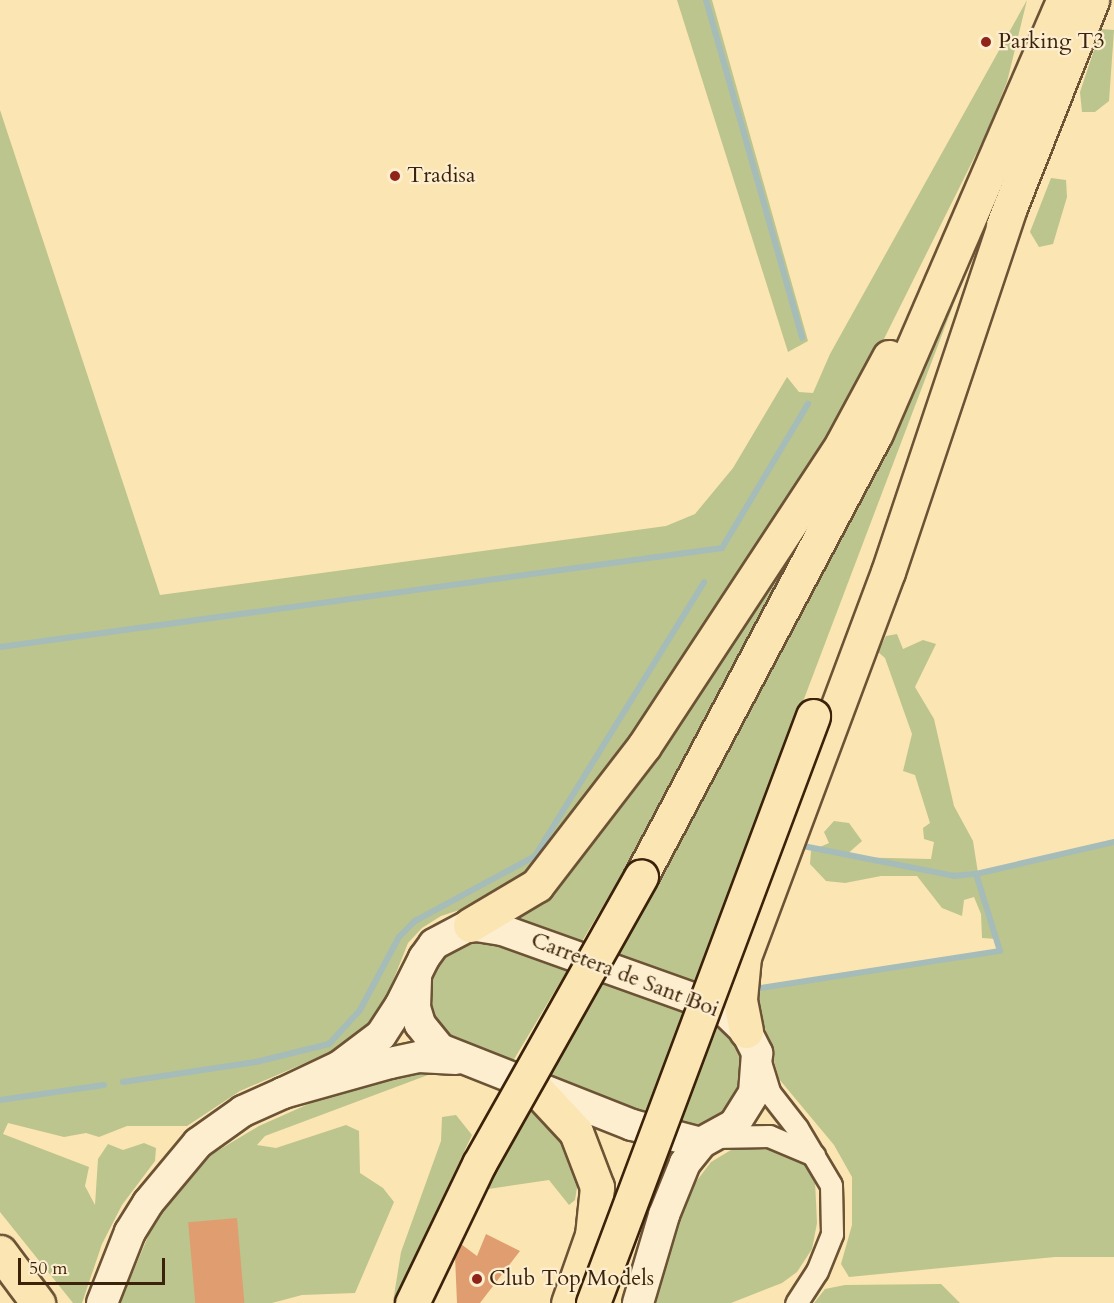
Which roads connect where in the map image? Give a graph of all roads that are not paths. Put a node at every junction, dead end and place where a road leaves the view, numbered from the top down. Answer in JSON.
{"nodes":[{"id":1,"x":1063,"y":0,"type":"edge"},
{"id":2,"x":1092,"y":0,"type":"edge"},
{"id":3,"x":996,"y":160,"type":"junction"},
{"id":4,"x":1011,"y":205,"type":"junction"},
{"id":5,"x":470,"y":925,"type":"junction"},
{"id":6,"x":416,"y":975,"type":"junction"},
{"id":7,"x":751,"y":1042,"type":"junction"},
{"id":8,"x":456,"y":1059,"type":"junction"},
{"id":9,"x":537,"y":1090,"type":"junction"},
{"id":10,"x":283,"y":1093,"type":"junction"},
{"id":11,"x":708,"y":1140,"type":"junction"},
{"id":12,"x":814,"y":1155,"type":"junction"},
{"id":13,"x":0,"y":1252,"type":"edge"},
{"id":14,"x":36,"y":1298,"type":"edge"},
{"id":15,"x":102,"y":1303,"type":"edge"},
{"id":16,"x":412,"y":1303,"type":"edge"},
{"id":17,"x":568,"y":1303,"type":"edge"},
{"id":18,"x":593,"y":1303,"type":"edge"},
{"id":19,"x":638,"y":1303,"type":"edge"},
{"id":20,"x":796,"y":1303,"type":"edge"}],
"edges":[{"from":1,"to":3,"type":"highway"},
{"from":2,"to":4,"type":"highway"},
{"from":3,"to":5,"type":"highway"},
{"from":3,"to":16,"type":"highway","bridge":true},
{"from":4,"to":7,"type":"highway"},
{"from":4,"to":18,"type":"highway","bridge":true},
{"from":5,"to":6,"type":"street"},
{"from":5,"to":7,"type":"street","name":"Carretera de Sant Boi"},
{"from":6,"to":8,"type":"street"},
{"from":6,"to":10,"type":"street"},
{"from":7,"to":11,"type":"street"},
{"from":7,"to":12,"type":"street"},
{"from":8,"to":9,"type":"street"},
{"from":8,"to":10,"type":"street"},
{"from":9,"to":11,"type":"street"},
{"from":9,"to":17,"type":"highway"},
{"from":10,"to":15,"type":"street"},
{"from":11,"to":12,"type":"street"},
{"from":11,"to":19,"type":"street"},
{"from":12,"to":20,"type":"street"},
{"from":13,"to":14,"type":"highway"}]}
